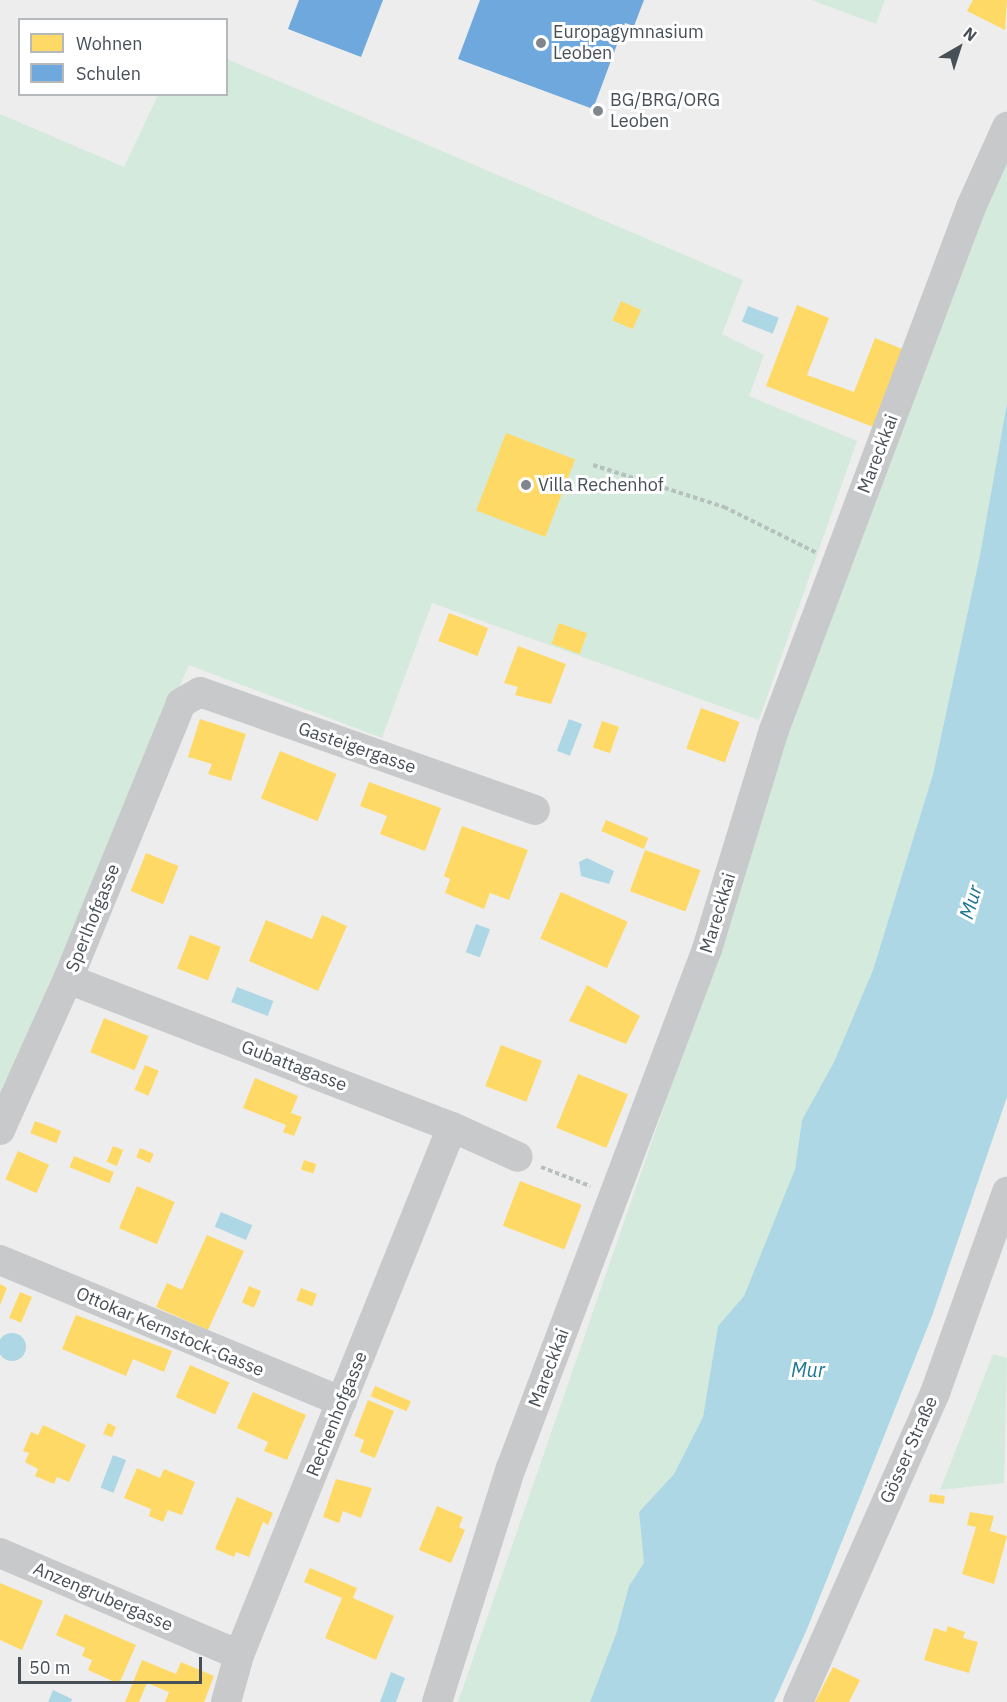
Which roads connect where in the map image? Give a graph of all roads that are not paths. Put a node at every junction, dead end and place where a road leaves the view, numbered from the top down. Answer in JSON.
{"nodes":[{"id":1,"x":1007,"y":127,"type":"edge"},
{"id":2,"x":181,"y":703,"type":"joint"},
{"id":3,"x":535,"y":810,"type":"dead end"},
{"id":4,"x":68,"y":979,"type":"junction"},
{"id":5,"x":452,"y":1127,"type":"junction"},
{"id":6,"x":0,"y":1130,"type":"edge"},
{"id":7,"x":518,"y":1157,"type":"road end"},
{"id":8,"x":1007,"y":1192,"type":"edge"},
{"id":9,"x":0,"y":1260,"type":"edge"},
{"id":10,"x":342,"y":1402,"type":"junction"},
{"id":11,"x":0,"y":1553,"type":"edge"},
{"id":12,"x":239,"y":1655,"type":"junction"},
{"id":13,"x":226,"y":1702,"type":"edge"},
{"id":14,"x":437,"y":1702,"type":"edge"},
{"id":15,"x":798,"y":1702,"type":"edge"}],
"edges":[{"from":1,"to":14,"type":"street","name":"Mareckkai"},
{"from":2,"to":3,"type":"street","name":"Gasteigergasse"},
{"from":2,"to":4,"type":"street","name":"Sperlhofgasse"},
{"from":4,"to":5,"type":"street","name":"Gubattagasse"},
{"from":4,"to":6,"type":"street","name":"Sperlhofgasse"},
{"from":5,"to":7,"type":"street","name":"Gubattagasse"},
{"from":5,"to":10,"type":"street","name":"Rechenhofgasse"},
{"from":8,"to":15,"type":"street","name":"Gösser Straße"},
{"from":9,"to":10,"type":"street","name":"Ottokar Kernstock-Gasse"},
{"from":10,"to":12,"type":"street","name":"Rechenhofgasse"},
{"from":11,"to":12,"type":"street","name":"Anzengrubergasse"},
{"from":12,"to":13,"type":"street","name":"Rechenhofgasse"}]}
